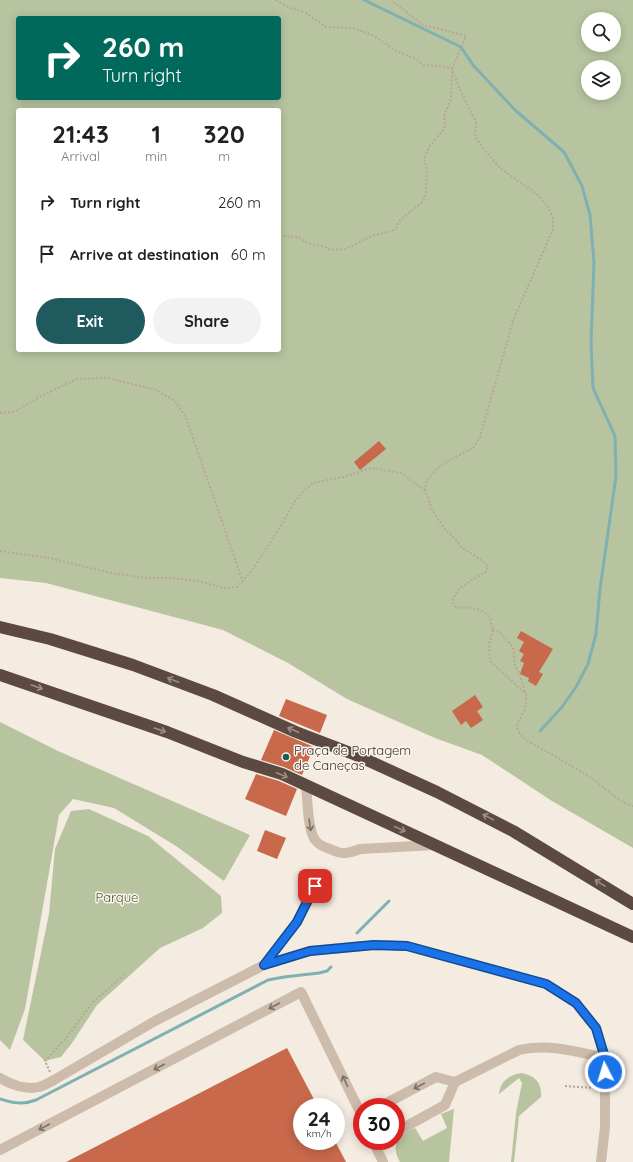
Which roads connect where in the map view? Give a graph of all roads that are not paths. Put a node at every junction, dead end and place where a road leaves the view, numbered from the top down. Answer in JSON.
{"nodes":[{"id":1,"x":0,"y":627,"type":"edge"},
{"id":2,"x":0,"y":675,"type":"edge"},
{"id":3,"x":306,"y":786,"type":"junction"},
{"id":4,"x":435,"y":845,"type":"junction"},
{"id":5,"x":315,"y":886,"type":"dead end"},
{"id":6,"x":633,"y":904,"type":"edge"},
{"id":7,"x":633,"y":937,"type":"edge"},
{"id":8,"x":264,"y":965,"type":"junction"},
{"id":9,"x":605,"y":1058,"type":"junction"},
{"id":10,"x":0,"y":1078,"type":"edge"},
{"id":11,"x":455,"y":1082,"type":"junction"},
{"id":12,"x":353,"y":1098,"type":"edge"},
{"id":13,"x":396,"y":1098,"type":"edge"},
{"id":14,"x":405,"y":1127,"type":"edge"},
{"id":15,"x":0,"y":1150,"type":"edge"},
{"id":16,"x":379,"y":1150,"type":"edge"},
{"id":17,"x":383,"y":1162,"type":"edge"},
{"id":18,"x":601,"y":1162,"type":"edge"}],
"edges":[{"from":6,"to":1,"type":"highway","one_way":true},
{"from":2,"to":3,"type":"highway","one_way":true},
{"from":3,"to":4,"type":"highway","one_way":true},
{"from":3,"to":4,"type":"street","one_way":true},
{"from":4,"to":7,"type":"highway"},
{"from":5,"to":8,"type":"street"},
{"from":8,"to":9,"type":"street"},
{"from":8,"to":10,"type":"street"},
{"from":9,"to":11,"type":"street"},
{"from":9,"to":18,"type":"street"},
{"from":11,"to":13,"type":"street","one_way":true},
{"from":11,"to":14,"type":"street"},
{"from":12,"to":15,"type":"street","one_way":true},
{"from":16,"to":17,"type":"street"}]}
